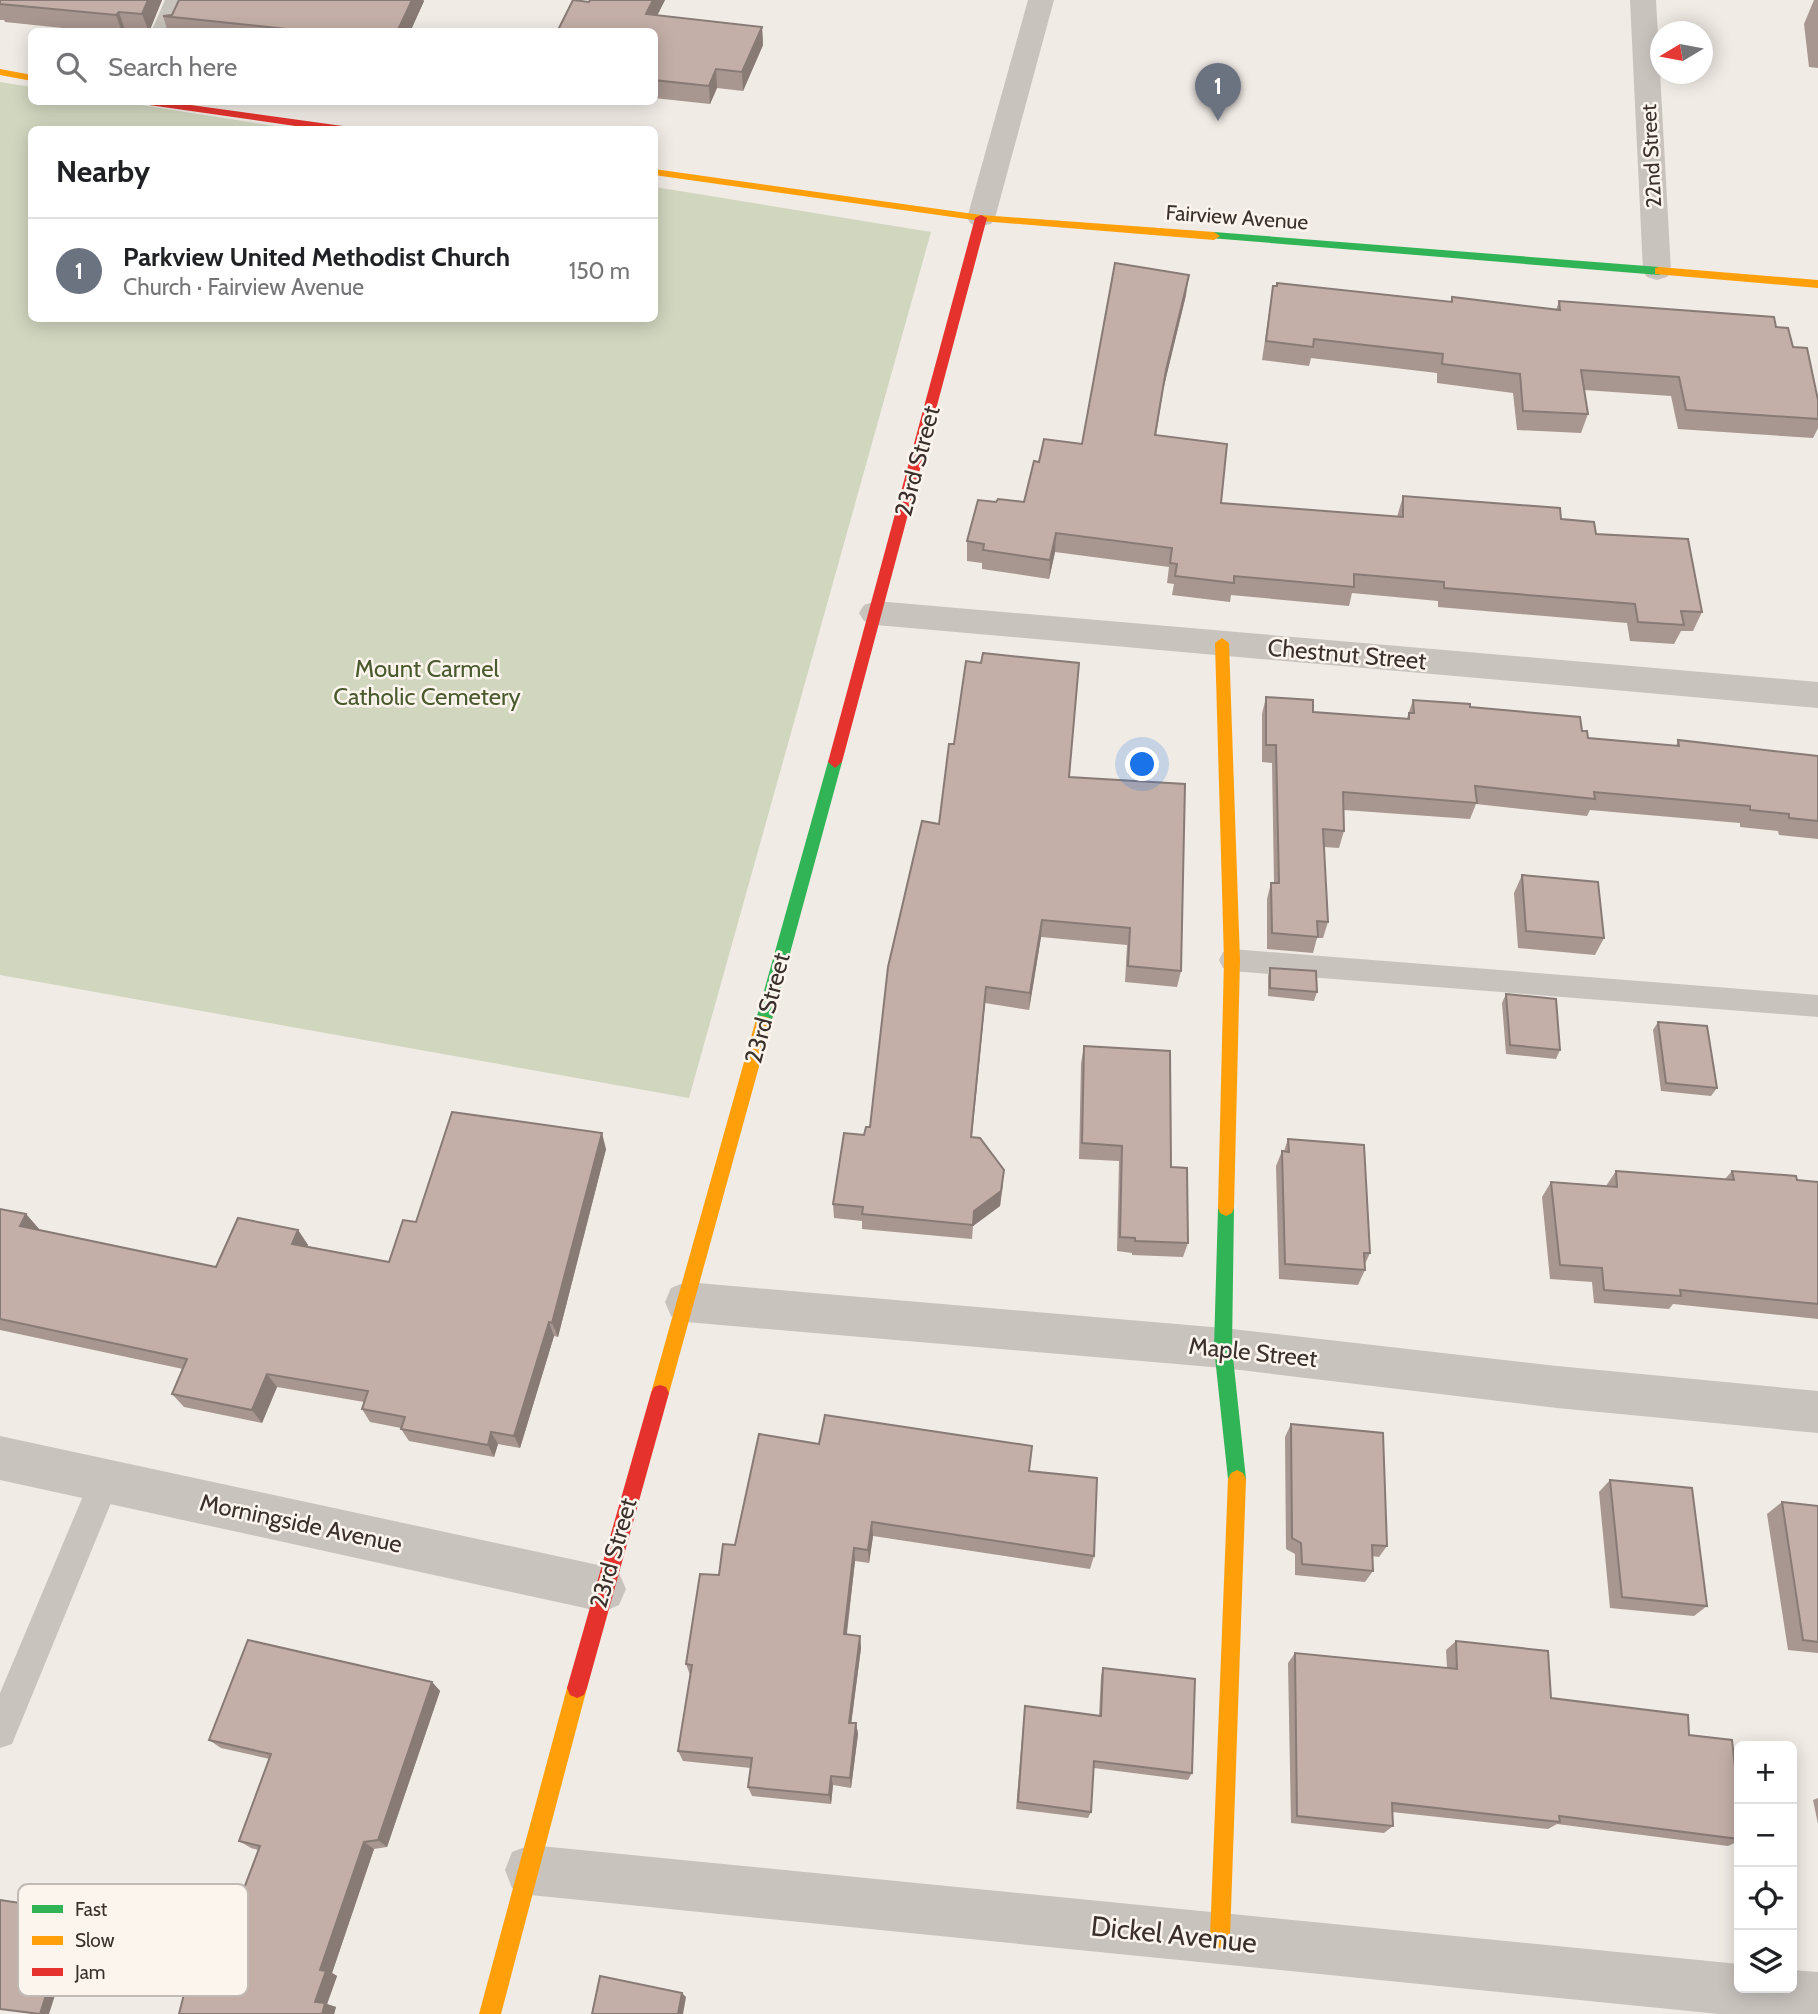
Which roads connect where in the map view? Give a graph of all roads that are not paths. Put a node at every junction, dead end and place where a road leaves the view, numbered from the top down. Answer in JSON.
{"nodes":[{"id":1,"x":178,"y":0,"type":"edge"},
{"id":2,"x":1041,"y":0,"type":"edge"},
{"id":3,"x":1643,"y":0,"type":"edge"},
{"id":4,"x":165,"y":28,"type":"edge"},
{"id":5,"x":0,"y":72,"type":"edge"},
{"id":6,"x":28,"y":77,"type":"edge"},
{"id":7,"x":171,"y":105,"type":"edge"},
{"id":8,"x":321,"y":126,"type":"edge"},
{"id":9,"x":658,"y":173,"type":"edge"},
{"id":10,"x":981,"y":218,"type":"junction"},
{"id":11,"x":1657,"y":271,"type":"junction"},
{"id":12,"x":1818,"y":284,"type":"edge"},
{"id":13,"x":876,"y":613,"type":"junction"},
{"id":14,"x":1222,"y":643,"type":"junction"},
{"id":15,"x":1818,"y":695,"type":"edge"},
{"id":16,"x":1231,"y":960,"type":"junction"},
{"id":17,"x":1818,"y":1006,"type":"edge"},
{"id":18,"x":686,"y":1302,"type":"junction"},
{"id":19,"x":1223,"y":1348,"type":"junction"},
{"id":20,"x":1818,"y":1412,"type":"edge"},
{"id":21,"x":0,"y":1458,"type":"edge"},
{"id":22,"x":106,"y":1480,"type":"junction"},
{"id":23,"x":603,"y":1588,"type":"junction"},
{"id":24,"x":0,"y":1732,"type":"edge"},
{"id":25,"x":530,"y":1870,"type":"junction"},
{"id":26,"x":1220,"y":1938,"type":"junction"},
{"id":27,"x":1818,"y":1998,"type":"edge"},
{"id":28,"x":489,"y":2014,"type":"edge"}],
"edges":[{"from":1,"to":4,"type":"street"},
{"from":2,"to":10,"type":"street","name":"23rd Street"},
{"from":3,"to":11,"type":"street","name":"22nd Street"},
{"from":5,"to":6,"type":"street"},
{"from":7,"to":8,"type":"street"},
{"from":9,"to":10,"type":"street","name":"Fairview Avenue"},
{"from":10,"to":11,"type":"street","name":"Fairview Avenue"},
{"from":10,"to":13,"type":"street","name":"23rd Street"},
{"from":11,"to":12,"type":"street","name":"Fairview Avenue"},
{"from":13,"to":14,"type":"street","name":"Chestnut Street"},
{"from":13,"to":18,"type":"street","name":"23rd Street"},
{"from":14,"to":15,"type":"street","name":"Chestnut Street"},
{"from":14,"to":16,"type":"street"},
{"from":16,"to":17,"type":"lane"},
{"from":16,"to":19,"type":"street"},
{"from":18,"to":19,"type":"street","name":"Maple Street"},
{"from":18,"to":23,"type":"street","name":"23rd Street"},
{"from":19,"to":20,"type":"street","name":"Maple Street"},
{"from":19,"to":26,"type":"street"},
{"from":21,"to":22,"type":"street","name":"Morningside Avenue"},
{"from":22,"to":23,"type":"street","name":"Morningside Avenue"},
{"from":22,"to":24,"type":"lane"},
{"from":23,"to":25,"type":"street","name":"23rd Street"},
{"from":25,"to":26,"type":"street","name":"Dickel Avenue"},
{"from":25,"to":28,"type":"street","name":"23rd Street"},
{"from":26,"to":27,"type":"street","name":"Dickel Avenue"}]}
